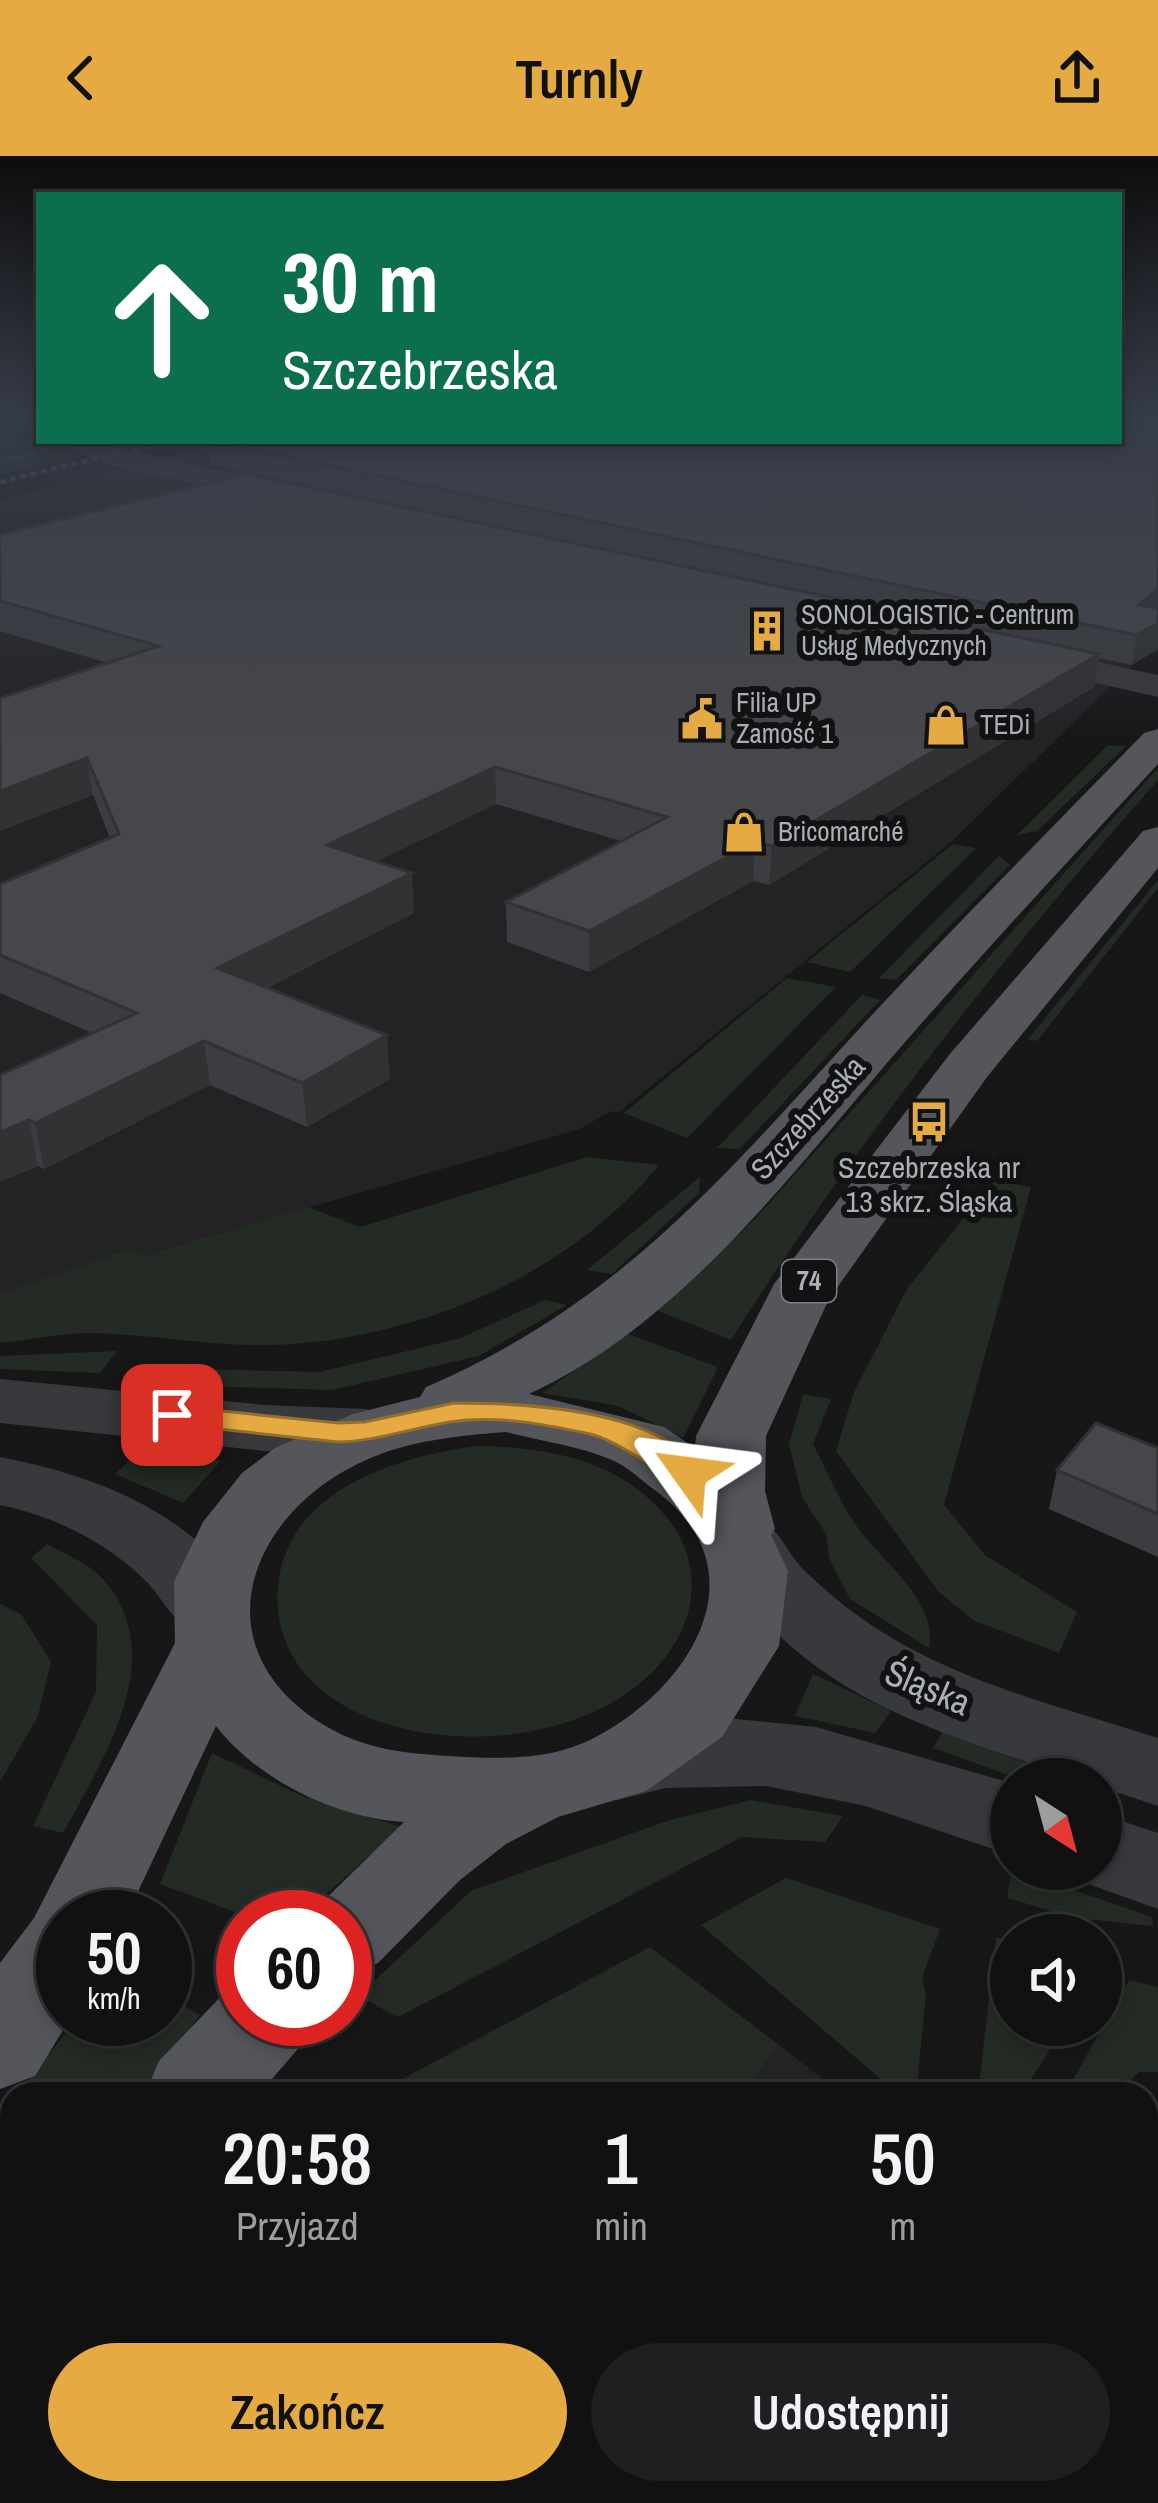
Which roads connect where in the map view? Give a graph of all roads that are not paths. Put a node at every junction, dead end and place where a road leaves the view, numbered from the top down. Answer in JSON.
{"nodes":[{"id":1,"x":978,"y":646,"type":"edge"},
{"id":2,"x":1158,"y":686,"type":"edge"},
{"id":3,"x":1158,"y":740,"type":"edge"},
{"id":4,"x":1158,"y":839,"type":"edge"},
{"id":5,"x":0,"y":1401,"type":"edge"},
{"id":6,"x":384,"y":1426,"type":"junction"},
{"id":7,"x":0,"y":1481,"type":"edge"},
{"id":8,"x":739,"y":1535,"type":"junction"},
{"id":9,"x":211,"y":1624,"type":"junction"},
{"id":10,"x":1158,"y":1772,"type":"edge"},
{"id":11,"x":583,"y":1777,"type":"junction"},
{"id":12,"x":990,"y":1812,"type":"edge"},
{"id":13,"x":1122,"y":1858,"type":"edge"},
{"id":14,"x":1158,"y":1871,"type":"edge"},
{"id":15,"x":92,"y":1890,"type":"edge"},
{"id":16,"x":372,"y":1911,"type":"edge"},
{"id":17,"x":36,"y":1990,"type":"edge"},
{"id":18,"x":0,"y":2045,"type":"edge"},
{"id":19,"x":239,"y":2046,"type":"edge"},
{"id":20,"x":206,"y":2082,"type":"edge"}],
"edges":[{"from":1,"to":2,"type":"street"},
{"from":3,"to":6,"type":"main road","name":"Szczebrzeska"},
{"from":4,"to":8,"type":"main road","number":"74"},
{"from":5,"to":6,"type":"street","name":"Szczebrzeska"},
{"from":6,"to":8,"type":"main road"},
{"from":6,"to":9,"type":"main road"},
{"from":7,"to":9,"type":"street"},
{"from":8,"to":10,"type":"street","name":"Śląska"},
{"from":8,"to":11,"type":"main road","number":"74"},
{"from":9,"to":11,"type":"main road","number":"74"},
{"from":9,"to":15,"type":"main road"},
{"from":11,"to":12,"type":"street"},
{"from":11,"to":16,"type":"main road","number":"74"},
{"from":13,"to":14,"type":"street"},
{"from":17,"to":18,"type":"main road"},
{"from":19,"to":20,"type":"main road"}]}
